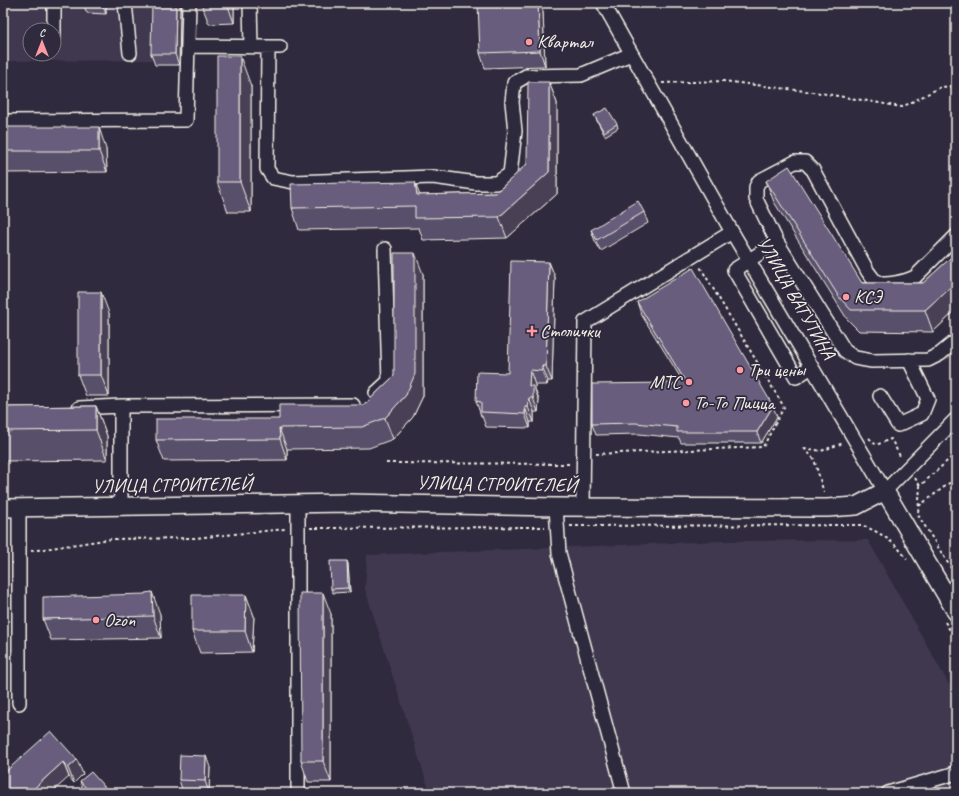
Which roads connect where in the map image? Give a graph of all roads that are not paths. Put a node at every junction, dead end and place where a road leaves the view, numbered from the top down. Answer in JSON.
{"nodes":[{"id":1,"x":54,"y":3,"type":"edge"},
{"id":2,"x":125,"y":3,"type":"edge"},
{"id":3,"x":189,"y":3,"type":"edge"},
{"id":4,"x":250,"y":3,"type":"edge"},
{"id":5,"x":603,"y":3,"type":"edge"},
{"id":6,"x":54,"y":22,"type":"edge"},
{"id":7,"x":188,"y":46,"type":"junction"},
{"id":8,"x":251,"y":46,"type":"junction"},
{"id":9,"x":130,"y":53,"type":"dead end"},
{"id":10,"x":631,"y":54,"type":"junction"},
{"id":11,"x":3,"y":121,"type":"edge"},
{"id":12,"x":732,"y":232,"type":"junction"},
{"id":13,"x":956,"y":236,"type":"edge"},
{"id":14,"x":777,"y":242,"type":"junction"},
{"id":15,"x":385,"y":249,"type":"dead end"},
{"id":16,"x":750,"y":259,"type":"junction"},
{"id":17,"x":956,"y":341,"type":"edge"},
{"id":18,"x":909,"y":360,"type":"junction"},
{"id":19,"x":811,"y":367,"type":"junction"},
{"id":20,"x":880,"y":396,"type":"dead end"},
{"id":21,"x":121,"y":406,"type":"junction"},
{"id":22,"x":66,"y":408,"type":"edge"},
{"id":23,"x":956,"y":419,"type":"edge"},
{"id":24,"x":885,"y":491,"type":"junction"},
{"id":25,"x":298,"y":504,"type":"junction"},
{"id":26,"x":121,"y":507,"type":"junction"},
{"id":27,"x":556,"y":507,"type":"junction"},
{"id":28,"x":583,"y":507,"type":"junction"},
{"id":29,"x":11,"y":508,"type":"edge"},
{"id":30,"x":950,"y":617,"type":"edge"},
{"id":31,"x":19,"y":702,"type":"dead end"},
{"id":32,"x":956,"y":772,"type":"edge"},
{"id":33,"x":298,"y":793,"type":"edge"},
{"id":34,"x":624,"y":793,"type":"edge"},
{"id":35,"x":888,"y":793,"type":"edge"}],
"edges":[{"from":1,"to":6,"type":"street"},
{"from":2,"to":9,"type":"street"},
{"from":3,"to":7,"type":"street"},
{"from":4,"to":8,"type":"street"},
{"from":5,"to":10,"type":"street","name":"УЛИЦА ВАТУТИНА"},
{"from":7,"to":8,"type":"street"},
{"from":7,"to":11,"type":"street"},
{"from":8,"to":10,"type":"street"},
{"from":10,"to":12,"type":"street","name":"УЛИЦА ВАТУТИНА"},
{"from":12,"to":16,"type":"street","name":"УЛИЦА ВАТУТИНА"},
{"from":12,"to":28,"type":"street"},
{"from":13,"to":14,"type":"street"},
{"from":14,"to":16,"type":"street"},
{"from":14,"to":18,"type":"street"},
{"from":15,"to":21,"type":"street"},
{"from":16,"to":19,"type":"street","name":"УЛИЦА ВАТУТИНА"},
{"from":16,"to":19,"type":"street"},
{"from":17,"to":18,"type":"street"},
{"from":18,"to":20,"type":"street"},
{"from":19,"to":24,"type":"street","name":"УЛИЦА ВАТУТИНА"},
{"from":21,"to":22,"type":"street"},
{"from":21,"to":26,"type":"street"},
{"from":23,"to":24,"type":"street","name":"УЛИЦА СТРОИТЕЛЕЙ"},
{"from":24,"to":28,"type":"main road","name":"УЛИЦА СТРОИТЕЛЕЙ"},
{"from":24,"to":30,"type":"main road","name":"УЛИЦА ВАТУТИНА"},
{"from":25,"to":26,"type":"main road","name":"УЛИЦА СТРОИТЕЛЕЙ"},
{"from":25,"to":27,"type":"main road","name":"УЛИЦА СТРОИТЕЛЕЙ"},
{"from":25,"to":33,"type":"street"},
{"from":26,"to":29,"type":"main road","name":"УЛИЦА СТРОИТЕЛЕЙ"},
{"from":27,"to":28,"type":"main road","name":"УЛИЦА СТРОИТЕЛЕЙ"},
{"from":27,"to":34,"type":"street"},
{"from":29,"to":31,"type":"street"},
{"from":32,"to":35,"type":"street"}]}
